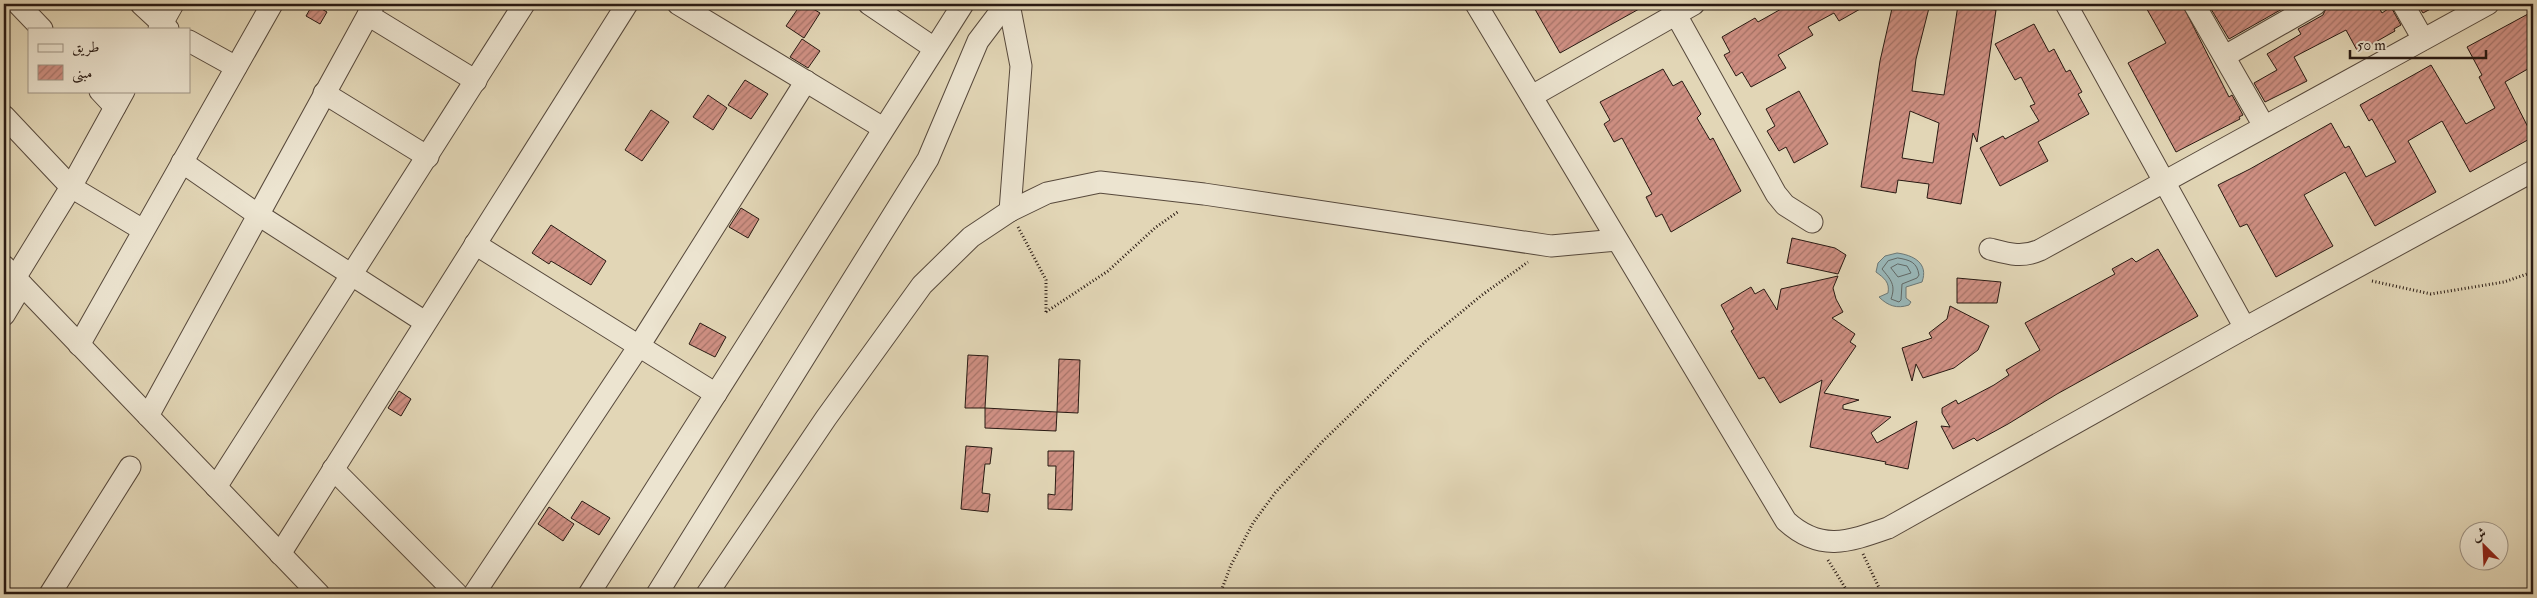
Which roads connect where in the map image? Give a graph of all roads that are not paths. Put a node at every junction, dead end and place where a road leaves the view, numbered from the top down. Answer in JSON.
{"nodes":[{"id":1,"x":18,"y":4,"type":"edge"},
{"id":2,"x":141,"y":4,"type":"edge"},
{"id":3,"x":173,"y":4,"type":"edge"},
{"id":4,"x":272,"y":4,"type":"edge"},
{"id":5,"x":522,"y":4,"type":"edge"},
{"id":6,"x":627,"y":4,"type":"edge"},
{"id":7,"x":678,"y":4,"type":"edge"},
{"id":8,"x":869,"y":4,"type":"edge"},
{"id":9,"x":962,"y":4,"type":"edge"},
{"id":10,"x":1008,"y":4,"type":"edge"},
{"id":11,"x":1476,"y":4,"type":"edge"},
{"id":12,"x":1694,"y":4,"type":"edge"},
{"id":13,"x":2066,"y":4,"type":"edge"},
{"id":14,"x":2194,"y":4,"type":"edge"},
{"id":15,"x":2316,"y":4,"type":"edge"},
{"id":16,"x":2403,"y":4,"type":"edge"},
{"id":17,"x":2488,"y":4,"type":"edge"},
{"id":18,"x":371,"y":9,"type":"edge"},
{"id":19,"x":1672,"y":9,"type":"edge"},
{"id":20,"x":41,"y":28,"type":"edge"},
{"id":21,"x":163,"y":28,"type":"edge"},
{"id":22,"x":2423,"y":39,"type":"junction"},
{"id":23,"x":190,"y":42,"type":"edge"},
{"id":24,"x":934,"y":48,"type":"junction"},
{"id":25,"x":2225,"y":56,"type":"junction"},
{"id":26,"x":236,"y":67,"type":"junction"},
{"id":27,"x":476,"y":81,"type":"junction"},
{"id":28,"x":806,"y":81,"type":"junction"},
{"id":29,"x":102,"y":92,"type":"edge"},
{"id":30,"x":324,"y":93,"type":"junction"},
{"id":31,"x":1532,"y":96,"type":"junction"},
{"id":32,"x":120,"y":99,"type":"edge"},
{"id":33,"x":4,"y":116,"type":"edge"},
{"id":34,"x":2264,"y":126,"type":"junction"},
{"id":35,"x":883,"y":128,"type":"junction"},
{"id":36,"x":428,"y":157,"type":"junction"},
{"id":37,"x":182,"y":162,"type":"junction"},
{"id":38,"x":2533,"y":171,"type":"edge"},
{"id":39,"x":2162,"y":182,"type":"junction"},
{"id":40,"x":71,"y":187,"type":"junction"},
{"id":41,"x":1010,"y":211,"type":"junction"},
{"id":42,"x":257,"y":214,"type":"junction"},
{"id":43,"x":1812,"y":222,"type":"dead end"},
{"id":44,"x":143,"y":230,"type":"junction"},
{"id":45,"x":1617,"y":240,"type":"junction"},
{"id":46,"x":475,"y":244,"type":"junction"},
{"id":47,"x":1990,"y":249,"type":"dead end"},
{"id":48,"x":351,"y":275,"type":"junction"},
{"id":49,"x":14,"y":276,"type":"edge"},
{"id":50,"x":4,"y":315,"type":"edge"},
{"id":51,"x":425,"y":322,"type":"junction"},
{"id":52,"x":2245,"y":328,"type":"junction"},
{"id":53,"x":79,"y":345,"type":"junction"},
{"id":54,"x":639,"y":346,"type":"junction"},
{"id":55,"x":716,"y":394,"type":"junction"},
{"id":56,"x":148,"y":416,"type":"junction"},
{"id":57,"x":130,"y":467,"type":"dead end"},
{"id":58,"x":333,"y":469,"type":"junction"},
{"id":59,"x":216,"y":487,"type":"junction"},
{"id":60,"x":280,"y":554,"type":"junction"},
{"id":61,"x":50,"y":594,"type":"edge"},
{"id":62,"x":318,"y":594,"type":"edge"},
{"id":63,"x":456,"y":594,"type":"edge"},
{"id":64,"x":474,"y":594,"type":"edge"},
{"id":65,"x":589,"y":594,"type":"edge"},
{"id":66,"x":657,"y":594,"type":"edge"},
{"id":67,"x":707,"y":594,"type":"edge"}],
"edges":[{"from":1,"to":20,"type":"street"},
{"from":2,"to":21,"type":"street"},
{"from":3,"to":21,"type":"street"},
{"from":4,"to":26,"type":"street"},
{"from":5,"to":27,"type":"street"},
{"from":6,"to":46,"type":"street"},
{"from":7,"to":28,"type":"street"},
{"from":8,"to":24,"type":"street"},
{"from":9,"to":24,"type":"street"},
{"from":10,"to":41,"type":"street"},
{"from":10,"to":66,"type":"street"},
{"from":11,"to":31,"type":"street"},
{"from":12,"to":19,"type":"street"},
{"from":13,"to":39,"type":"street"},
{"from":14,"to":25,"type":"street"},
{"from":15,"to":25,"type":"street"},
{"from":16,"to":22,"type":"street"},
{"from":17,"to":22,"type":"street"},
{"from":18,"to":27,"type":"street"},
{"from":18,"to":30,"type":"street"},
{"from":19,"to":31,"type":"street"},
{"from":19,"to":43,"type":"street"},
{"from":22,"to":34,"type":"street"},
{"from":23,"to":26,"type":"street"},
{"from":24,"to":35,"type":"street"},
{"from":25,"to":34,"type":"street"},
{"from":26,"to":37,"type":"street"},
{"from":27,"to":36,"type":"street"},
{"from":28,"to":35,"type":"street"},
{"from":28,"to":54,"type":"street"},
{"from":29,"to":32,"type":"street"},
{"from":30,"to":36,"type":"street"},
{"from":30,"to":42,"type":"street"},
{"from":31,"to":45,"type":"street"},
{"from":32,"to":40,"type":"street"},
{"from":33,"to":40,"type":"street"},
{"from":34,"to":39,"type":"street"},
{"from":35,"to":55,"type":"street"},
{"from":36,"to":48,"type":"street"},
{"from":37,"to":42,"type":"street"},
{"from":37,"to":44,"type":"street"},
{"from":38,"to":52,"type":"street"},
{"from":39,"to":47,"type":"street"},
{"from":39,"to":52,"type":"street"},
{"from":40,"to":44,"type":"street"},
{"from":40,"to":49,"type":"street"},
{"from":41,"to":45,"type":"street"},
{"from":41,"to":67,"type":"street"},
{"from":42,"to":48,"type":"street"},
{"from":42,"to":56,"type":"street"},
{"from":44,"to":53,"type":"street"},
{"from":45,"to":52,"type":"street"},
{"from":46,"to":51,"type":"street"},
{"from":46,"to":54,"type":"street"},
{"from":48,"to":51,"type":"street"},
{"from":48,"to":59,"type":"street"},
{"from":49,"to":50,"type":"street"},
{"from":49,"to":53,"type":"street"},
{"from":51,"to":58,"type":"street"},
{"from":53,"to":56,"type":"street"},
{"from":54,"to":55,"type":"street"},
{"from":54,"to":64,"type":"street"},
{"from":55,"to":65,"type":"street"},
{"from":56,"to":59,"type":"street"},
{"from":57,"to":61,"type":"street"},
{"from":58,"to":60,"type":"street"},
{"from":58,"to":63,"type":"street"},
{"from":59,"to":60,"type":"street"},
{"from":60,"to":62,"type":"street"}]}
